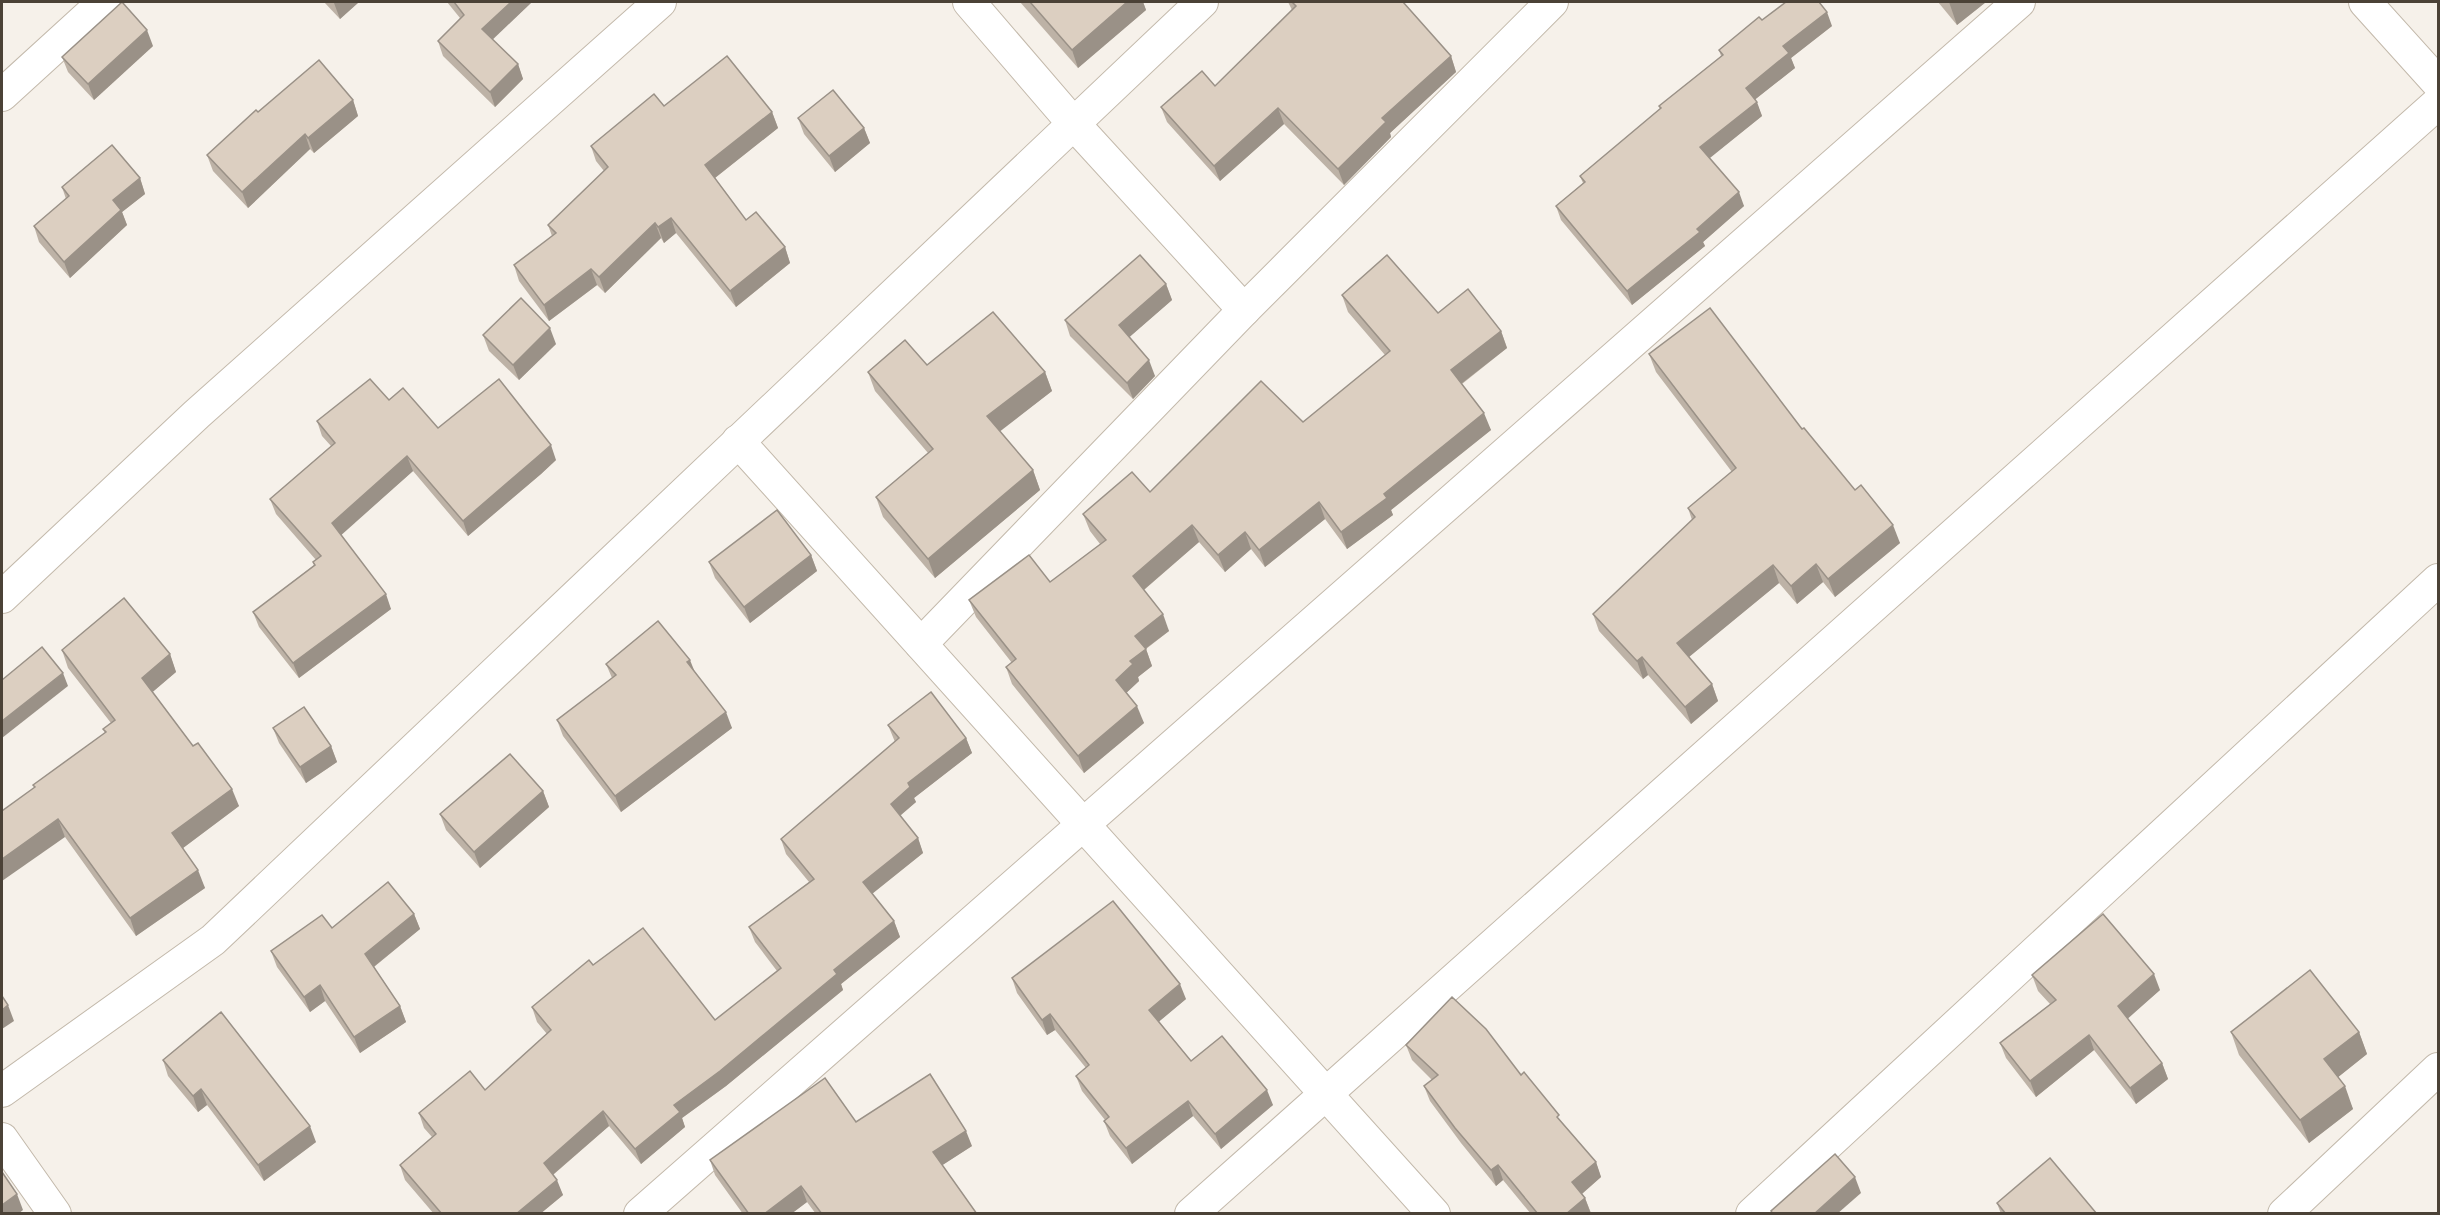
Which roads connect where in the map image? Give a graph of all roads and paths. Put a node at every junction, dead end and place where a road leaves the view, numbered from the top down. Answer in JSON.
{"nodes":[{"id":1,"x":104,"y":2,"type":"edge"},
{"id":2,"x":660,"y":2,"type":"edge"},
{"id":3,"x":969,"y":2,"type":"edge"},
{"id":4,"x":1202,"y":2,"type":"edge"},
{"id":5,"x":1552,"y":2,"type":"edge"},
{"id":6,"x":2019,"y":2,"type":"edge"},
{"id":7,"x":2365,"y":2,"type":"edge"},
{"id":8,"x":2439,"y":83,"type":"edge"},
{"id":9,"x":2,"y":95,"type":"edge"},
{"id":10,"x":2439,"y":103,"type":"edge"},
{"id":11,"x":1073,"y":123,"type":"junction"},
{"id":12,"x":1244,"y":310,"type":"junction"},
{"id":13,"x":738,"y":441,"type":"junction"},
{"id":14,"x":2439,"y":580,"type":"edge"},
{"id":15,"x":2,"y":597,"type":"edge"},
{"id":16,"x":921,"y":644,"type":"junction"},
{"id":17,"x":1083,"y":824,"type":"junction"},
{"id":18,"x":2439,"y":1069,"type":"edge"},
{"id":19,"x":2,"y":1091,"type":"edge"},
{"id":20,"x":1326,"y":1093,"type":"junction"},
{"id":21,"x":2,"y":1139,"type":"edge"},
{"id":22,"x":55,"y":1214,"type":"edge"},
{"id":23,"x":640,"y":1214,"type":"edge"},
{"id":24,"x":1191,"y":1214,"type":"edge"},
{"id":25,"x":1434,"y":1214,"type":"edge"},
{"id":26,"x":1752,"y":1214,"type":"edge"},
{"id":27,"x":2284,"y":1214,"type":"edge"}],
"edges":[{"from":1,"to":9,"type":"street"},
{"from":2,"to":15,"type":"street"},
{"from":3,"to":11,"type":"street"},
{"from":4,"to":11,"type":"street"},
{"from":5,"to":12,"type":"street"},
{"from":6,"to":17,"type":"street"},
{"from":7,"to":8,"type":"street"},
{"from":10,"to":20,"type":"street"},
{"from":11,"to":12,"type":"street"},
{"from":11,"to":13,"type":"street"},
{"from":12,"to":16,"type":"street"},
{"from":13,"to":16,"type":"street"},
{"from":13,"to":19,"type":"street"},
{"from":14,"to":26,"type":"street"},
{"from":16,"to":17,"type":"street"},
{"from":17,"to":20,"type":"street"},
{"from":17,"to":23,"type":"street"},
{"from":18,"to":27,"type":"street"},
{"from":20,"to":24,"type":"street"},
{"from":20,"to":25,"type":"street"},
{"from":21,"to":22,"type":"street"}]}
